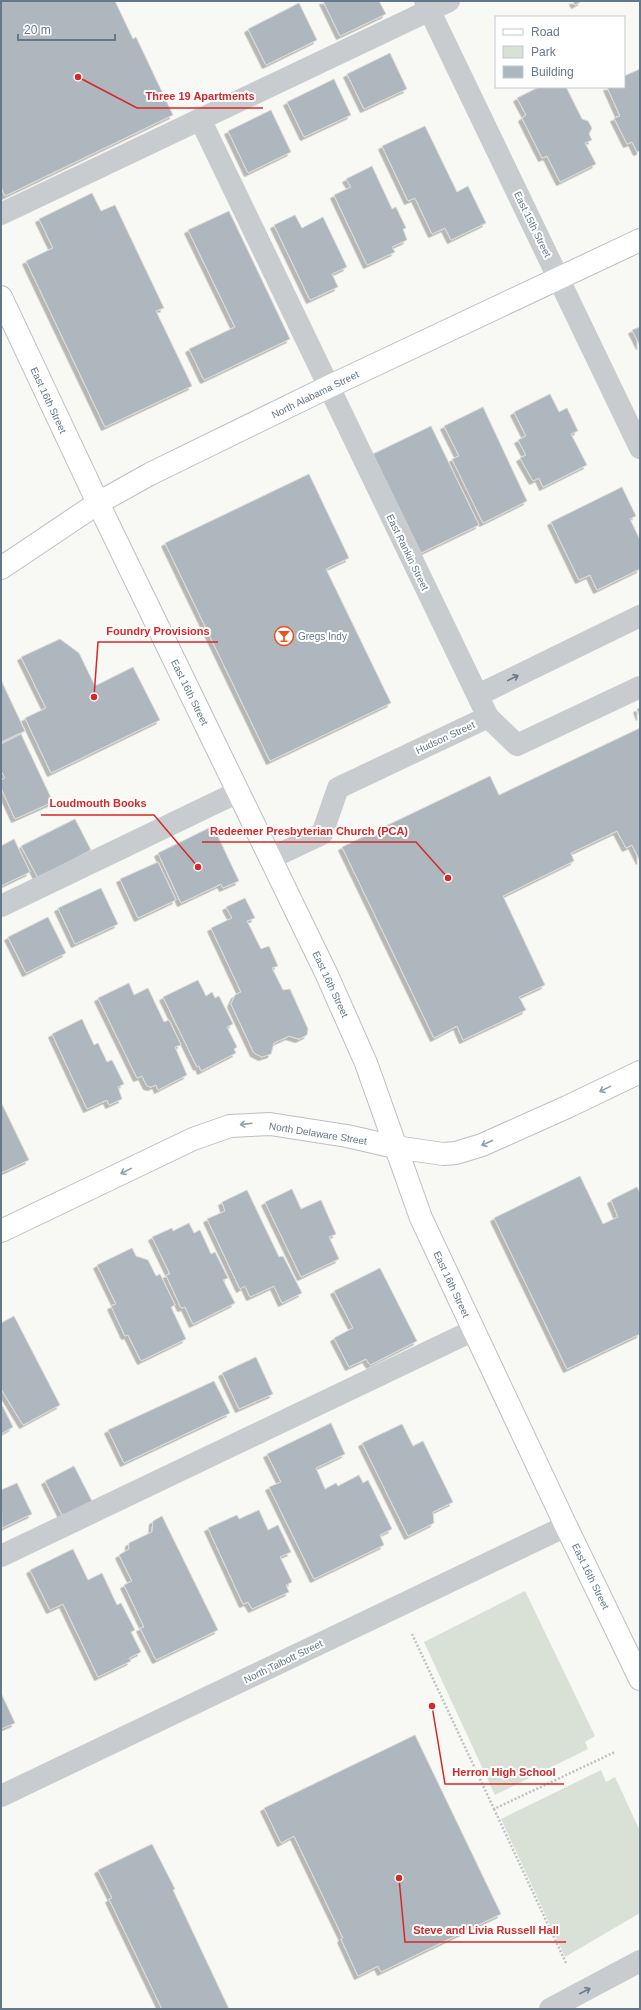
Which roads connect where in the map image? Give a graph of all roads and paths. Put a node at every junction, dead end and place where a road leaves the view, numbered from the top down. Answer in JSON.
{"nodes":[{"id":1,"x":449,"y":1,"type":"edge"},
{"id":2,"x":427,"y":6,"type":"edge"},
{"id":3,"x":200,"y":119,"type":"junction"},
{"id":4,"x":1,"y":214,"type":"edge"},
{"id":5,"x":640,"y":240,"type":"edge"},
{"id":6,"x":560,"y":278,"type":"junction"},
{"id":7,"x":1,"y":297,"type":"edge"},
{"id":8,"x":328,"y":387,"type":"junction"},
{"id":9,"x":640,"y":448,"type":"edge"},
{"id":10,"x":98,"y":503,"type":"junction"},
{"id":11,"x":1,"y":568,"type":"edge"},
{"id":12,"x":640,"y":616,"type":"edge"},
{"id":13,"x":640,"y":687,"type":"edge"},
{"id":14,"x":478,"y":695,"type":"junction"},
{"id":15,"x":488,"y":717,"type":"junction"},
{"id":16,"x":238,"y":792,"type":"junction"},
{"id":17,"x":271,"y":858,"type":"junction"},
{"id":18,"x":1,"y":906,"type":"edge"},
{"id":19,"x":640,"y":1072,"type":"edge"},
{"id":20,"x":395,"y":1147,"type":"junction"},
{"id":21,"x":1,"y":1231,"type":"edge"},
{"id":22,"x":474,"y":1330,"type":"junction"},
{"id":23,"x":566,"y":1526,"type":"junction"},
{"id":24,"x":1,"y":1556,"type":"edge"},
{"id":25,"x":412,"y":1634,"type":"dead end"},
{"id":26,"x":640,"y":1679,"type":"edge"},
{"id":27,"x":615,"y":1752,"type":"dead end"},
{"id":28,"x":1,"y":1796,"type":"edge"},
{"id":29,"x":494,"y":1809,"type":"junction"},
{"id":30,"x":640,"y":1960,"type":"edge"},
{"id":31,"x":566,"y":1963,"type":"dead end"},
{"id":32,"x":550,"y":2009,"type":"edge"}],
"edges":[{"from":1,"to":2,"type":"street"},
{"from":2,"to":3,"type":"street"},
{"from":2,"to":6,"type":"street","name":"East 15th Street"},
{"from":3,"to":4,"type":"street"},
{"from":3,"to":8,"type":"street","name":"East Rankin Street"},
{"from":5,"to":6,"type":"main road","name":"North Alabama Street"},
{"from":6,"to":8,"type":"main road","name":"North Alabama Street"},
{"from":6,"to":9,"type":"street","name":"East 15th Street"},
{"from":7,"to":10,"type":"main road","name":"East 16th Street"},
{"from":8,"to":10,"type":"main road","name":"North Alabama Street"},
{"from":8,"to":14,"type":"street","name":"East Rankin Street"},
{"from":10,"to":11,"type":"main road","name":"North Alabama Street"},
{"from":10,"to":16,"type":"main road","name":"East 16th Street"},
{"from":14,"to":12,"type":"street","one_way":true},
{"from":13,"to":15,"type":"street"},
{"from":14,"to":15,"type":"street","name":"East Rankin Street"},
{"from":15,"to":17,"type":"street","name":"Hudson Street"},
{"from":16,"to":17,"type":"main road","name":"East 16th Street"},
{"from":16,"to":18,"type":"street"},
{"from":17,"to":20,"type":"main road","name":"East 16th Street"},
{"from":19,"to":20,"type":"main road","name":"North Delaware Street","one_way":true},
{"from":20,"to":21,"type":"main road","name":"North Delaware Street","one_way":true},
{"from":20,"to":22,"type":"main road","name":"East 16th Street"},
{"from":22,"to":23,"type":"main road","name":"East 16th Street"},
{"from":22,"to":24,"type":"street"},
{"from":23,"to":26,"type":"main road","name":"East 16th Street"},
{"from":23,"to":28,"type":"street","name":"North Talbott Street"},
{"from":25,"to":29,"type":"path"},
{"from":27,"to":29,"type":"path"},
{"from":29,"to":31,"type":"path"},
{"from":32,"to":30,"type":"street","one_way":true}]}
